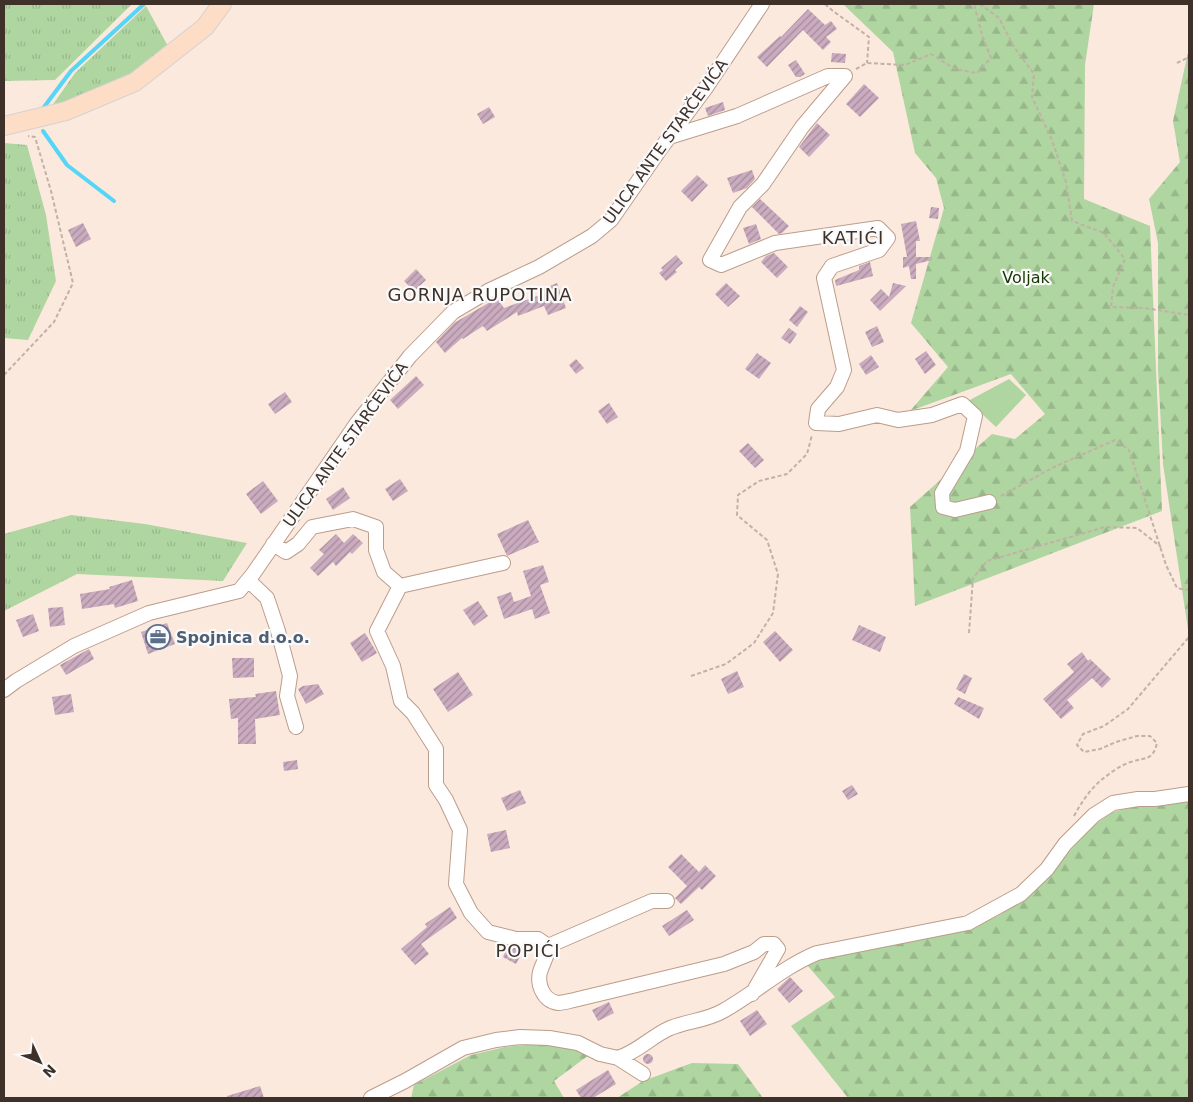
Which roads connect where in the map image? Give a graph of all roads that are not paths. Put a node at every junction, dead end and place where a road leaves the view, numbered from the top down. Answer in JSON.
{"nodes":[{"id":1,"x":222,"y":4,"type":"edge"},
{"id":2,"x":762,"y":4,"type":"edge"},
{"id":3,"x":4,"y":126,"type":"edge"},
{"id":4,"x":669,"y":137,"type":"junction"},
{"id":5,"x":989,"y":502,"type":"road end"},
{"id":6,"x":273,"y":544,"type":"junction"},
{"id":7,"x":504,"y":563,"type":"dead end"},
{"id":8,"x":248,"y":580,"type":"junction"},
{"id":9,"x":400,"y":586,"type":"junction"},
{"id":10,"x":4,"y":690,"type":"edge"},
{"id":11,"x":296,"y":726,"type":"dead end"},
{"id":12,"x":1189,"y":794,"type":"edge"},
{"id":13,"x":667,"y":901,"type":"dead end"},
{"id":14,"x":548,"y":946,"type":"junction"},
{"id":15,"x":752,"y":994,"type":"junction"},
{"id":16,"x":618,"y":1058,"type":"junction"},
{"id":17,"x":643,"y":1074,"type":"dead end"},
{"id":18,"x":371,"y":1098,"type":"edge"}],
"edges":[{"from":1,"to":3,"type":"main road"},
{"from":2,"to":4,"type":"street","name":"ULICA ANTE STARČEVIĆA"},
{"from":4,"to":5,"type":"street"},
{"from":4,"to":6,"type":"street","name":"ULICA ANTE STARČEVIĆA"},
{"from":6,"to":8,"type":"street","name":"ULICA ANTE STARČEVIĆA"},
{"from":6,"to":9,"type":"street"},
{"from":7,"to":9,"type":"street"},
{"from":8,"to":10,"type":"street","name":"ULICA ANTE STARČEVIĆA"},
{"from":8,"to":11,"type":"street"},
{"from":9,"to":14,"type":"street"},
{"from":12,"to":15,"type":"street"},
{"from":13,"to":14,"type":"street"},
{"from":14,"to":15,"type":"street"},
{"from":15,"to":16,"type":"street"},
{"from":16,"to":17,"type":"street"},
{"from":16,"to":18,"type":"street"}]}
